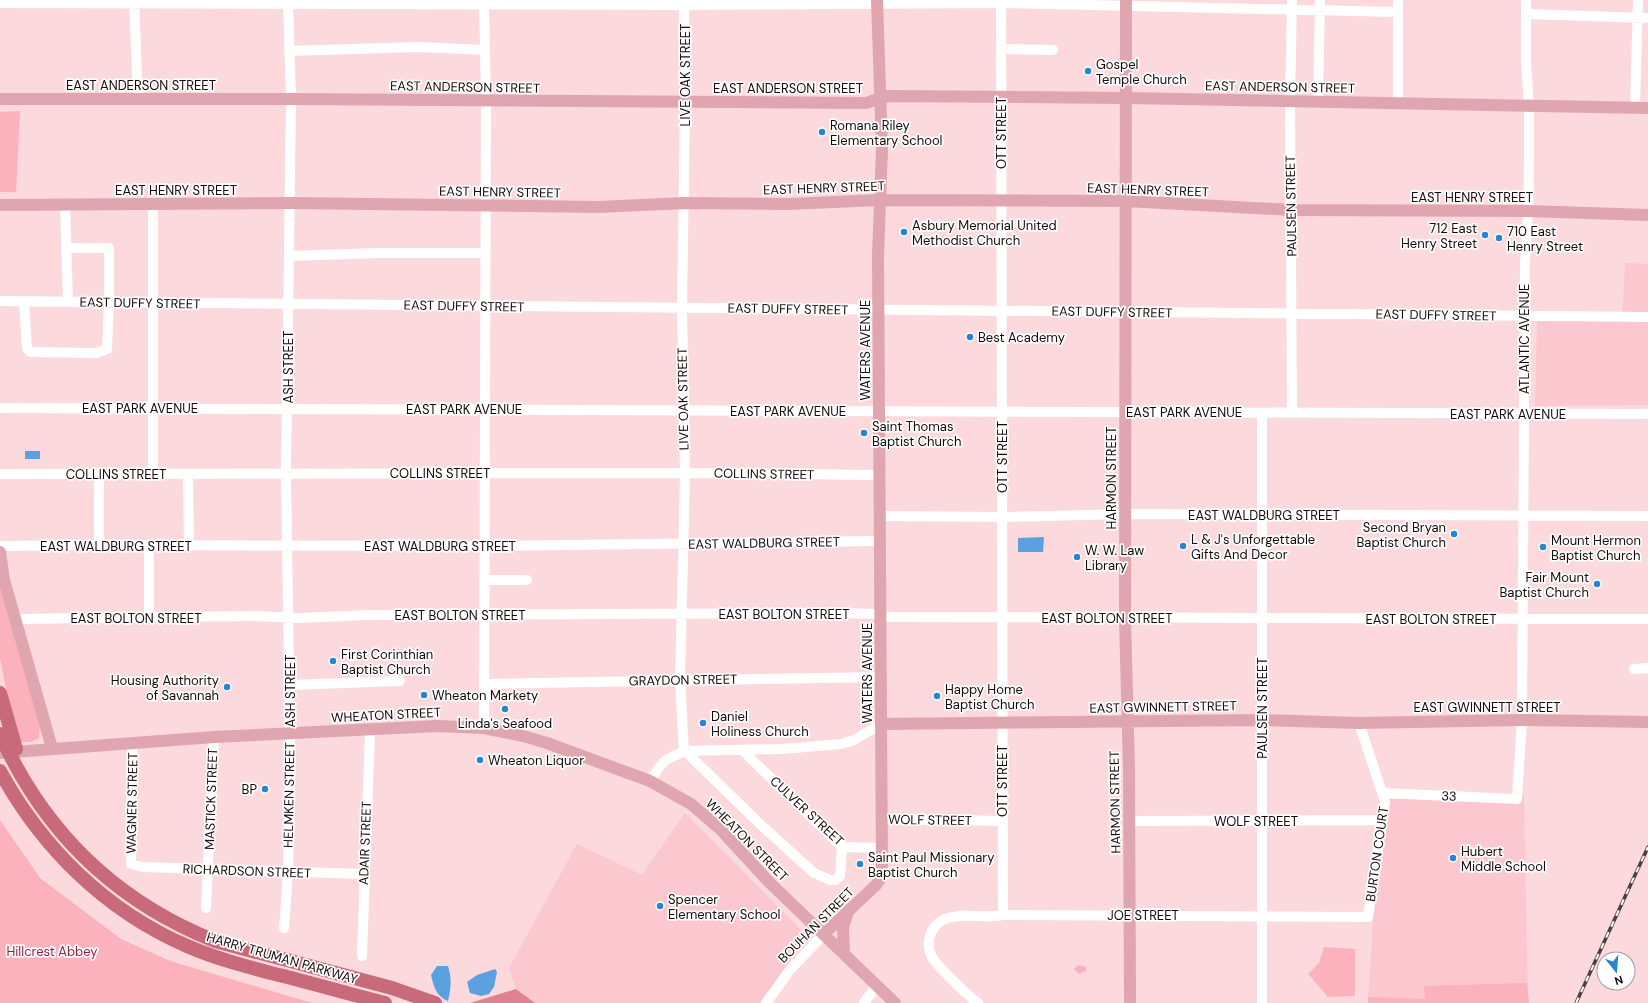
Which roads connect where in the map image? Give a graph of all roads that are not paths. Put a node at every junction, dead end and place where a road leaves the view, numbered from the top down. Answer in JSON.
{"nodes":[{"id":1,"x":1398,"y":0,"type":"edge"},
{"id":2,"x":1526,"y":0,"type":"edge"},
{"id":3,"x":1638,"y":0,"type":"edge"},
{"id":4,"x":877,"y":1,"type":"edge"},
{"id":5,"x":134,"y":2,"type":"edge"},
{"id":6,"x":484,"y":2,"type":"edge"},
{"id":7,"x":1001,"y":2,"type":"edge"},
{"id":8,"x":1126,"y":2,"type":"edge"},
{"id":9,"x":0,"y":3,"type":"edge"},
{"id":10,"x":288,"y":3,"type":"edge"},
{"id":11,"x":684,"y":3,"type":"edge"},
{"id":12,"x":1292,"y":4,"type":"edge"},
{"id":13,"x":1320,"y":5,"type":"edge"},
{"id":14,"x":1398,"y":12,"type":"junction"},
{"id":15,"x":1526,"y":14,"type":"junction"},
{"id":16,"x":1643,"y":17,"type":"edge"},
{"id":17,"x":1001,"y":49,"type":"junction"},
{"id":18,"x":485,"y":50,"type":"junction"},
{"id":19,"x":1052,"y":50,"type":"dead end"},
{"id":20,"x":289,"y":51,"type":"junction"},
{"id":21,"x":1001,"y":97,"type":"junction"},
{"id":22,"x":291,"y":98,"type":"junction"},
{"id":23,"x":1126,"y":98,"type":"junction"},
{"id":24,"x":0,"y":99,"type":"edge"},
{"id":25,"x":138,"y":99,"type":"junction"},
{"id":26,"x":880,"y":99,"type":"junction"},
{"id":27,"x":486,"y":101,"type":"junction"},
{"id":28,"x":1290,"y":101,"type":"junction"},
{"id":29,"x":685,"y":102,"type":"junction"},
{"id":30,"x":1318,"y":102,"type":"junction"},
{"id":31,"x":1398,"y":104,"type":"junction"},
{"id":32,"x":1529,"y":106,"type":"junction"},
{"id":33,"x":1635,"y":108,"type":"junction"},
{"id":34,"x":1648,"y":108,"type":"edge"},
{"id":35,"x":880,"y":200,"type":"junction"},
{"id":36,"x":1126,"y":201,"type":"junction"},
{"id":37,"x":1001,"y":202,"type":"junction"},
{"id":38,"x":290,"y":203,"type":"junction"},
{"id":39,"x":685,"y":203,"type":"junction"},
{"id":40,"x":0,"y":204,"type":"edge"},
{"id":41,"x":66,"y":205,"type":"junction"},
{"id":42,"x":153,"y":205,"type":"junction"},
{"id":43,"x":486,"y":207,"type":"junction"},
{"id":44,"x":1292,"y":210,"type":"junction"},
{"id":45,"x":1528,"y":211,"type":"junction"},
{"id":46,"x":1648,"y":215,"type":"edge"},
{"id":47,"x":67,"y":248,"type":"junction"},
{"id":48,"x":485,"y":253,"type":"junction"},
{"id":49,"x":289,"y":256,"type":"junction"},
{"id":50,"x":0,"y":301,"type":"edge"},
{"id":51,"x":24,"y":302,"type":"junction"},
{"id":52,"x":68,"y":302,"type":"junction"},
{"id":53,"x":109,"y":302,"type":"junction"},
{"id":54,"x":153,"y":303,"type":"junction"},
{"id":55,"x":288,"y":304,"type":"junction"},
{"id":56,"x":485,"y":306,"type":"junction"},
{"id":57,"x":682,"y":308,"type":"junction"},
{"id":58,"x":879,"y":310,"type":"junction"},
{"id":59,"x":1001,"y":311,"type":"junction"},
{"id":60,"x":1126,"y":312,"type":"junction"},
{"id":61,"x":1292,"y":314,"type":"junction"},
{"id":62,"x":1525,"y":316,"type":"junction"},
{"id":63,"x":1648,"y":317,"type":"edge"},
{"id":64,"x":0,"y":408,"type":"edge"},
{"id":65,"x":153,"y":408,"type":"junction"},
{"id":66,"x":288,"y":408,"type":"junction"},
{"id":67,"x":484,"y":410,"type":"junction"},
{"id":68,"x":683,"y":410,"type":"junction"},
{"id":69,"x":879,"y":411,"type":"junction"},
{"id":70,"x":1002,"y":412,"type":"junction"},
{"id":71,"x":1125,"y":412,"type":"junction"},
{"id":72,"x":1262,"y":413,"type":"junction"},
{"id":73,"x":1292,"y":413,"type":"junction"},
{"id":74,"x":1524,"y":414,"type":"junction"},
{"id":75,"x":1648,"y":414,"type":"edge"},
{"id":76,"x":286,"y":473,"type":"junction"},
{"id":77,"x":485,"y":473,"type":"junction"},
{"id":78,"x":685,"y":473,"type":"junction"},
{"id":79,"x":0,"y":474,"type":"edge"},
{"id":80,"x":99,"y":474,"type":"junction"},
{"id":81,"x":153,"y":474,"type":"junction"},
{"id":82,"x":188,"y":474,"type":"junction"},
{"id":83,"x":879,"y":475,"type":"junction"},
{"id":84,"x":1125,"y":514,"type":"junction"},
{"id":85,"x":1262,"y":515,"type":"junction"},
{"id":86,"x":880,"y":516,"type":"junction"},
{"id":87,"x":1524,"y":516,"type":"junction"},
{"id":88,"x":1648,"y":516,"type":"edge"},
{"id":89,"x":1003,"y":517,"type":"junction"},
{"id":90,"x":880,"y":542,"type":"junction"},
{"id":91,"x":99,"y":545,"type":"junction"},
{"id":92,"x":682,"y":545,"type":"junction"},
{"id":93,"x":0,"y":546,"type":"edge"},
{"id":94,"x":149,"y":546,"type":"junction"},
{"id":95,"x":189,"y":546,"type":"junction"},
{"id":96,"x":286,"y":546,"type":"junction"},
{"id":97,"x":484,"y":546,"type":"junction"},
{"id":98,"x":0,"y":552,"type":"edge"},
{"id":99,"x":485,"y":580,"type":"junction"},
{"id":100,"x":527,"y":580,"type":"dead end"},
{"id":101,"x":682,"y":614,"type":"junction"},
{"id":102,"x":880,"y":614,"type":"junction"},
{"id":103,"x":485,"y":615,"type":"junction"},
{"id":104,"x":289,"y":617,"type":"junction"},
{"id":105,"x":1002,"y":617,"type":"junction"},
{"id":106,"x":149,"y":618,"type":"junction"},
{"id":107,"x":1125,"y":618,"type":"junction"},
{"id":108,"x":1262,"y":618,"type":"junction"},
{"id":109,"x":15,"y":619,"type":"junction"},
{"id":110,"x":1648,"y":619,"type":"edge"},
{"id":111,"x":1523,"y":620,"type":"junction"},
{"id":112,"x":1648,"y":668,"type":"edge"},
{"id":113,"x":1634,"y":669,"type":"dead end"},
{"id":114,"x":881,"y":677,"type":"junction"},
{"id":115,"x":680,"y":680,"type":"junction"},
{"id":116,"x":400,"y":681,"type":"dead end"},
{"id":117,"x":485,"y":684,"type":"junction"},
{"id":118,"x":290,"y":685,"type":"junction"},
{"id":119,"x":0,"y":693,"type":"edge"},
{"id":120,"x":1128,"y":720,"type":"junction"},
{"id":121,"x":1263,"y":720,"type":"junction"},
{"id":122,"x":1522,"y":720,"type":"junction"},
{"id":123,"x":1648,"y":722,"type":"edge"},
{"id":124,"x":1359,"y":723,"type":"junction"},
{"id":125,"x":881,"y":724,"type":"junction"},
{"id":126,"x":1002,"y":724,"type":"junction"},
{"id":127,"x":484,"y":728,"type":"junction"},
{"id":128,"x":370,"y":730,"type":"junction"},
{"id":129,"x":0,"y":734,"type":"edge"},
{"id":130,"x":290,"y":734,"type":"junction"},
{"id":131,"x":214,"y":737,"type":"junction"},
{"id":132,"x":132,"y":743,"type":"junction"},
{"id":133,"x":52,"y":748,"type":"junction"},
{"id":134,"x":742,"y":750,"type":"junction"},
{"id":135,"x":686,"y":751,"type":"junction"},
{"id":136,"x":0,"y":753,"type":"edge"},
{"id":137,"x":0,"y":771,"type":"edge"},
{"id":138,"x":650,"y":781,"type":"junction"},
{"id":139,"x":30,"y":786,"type":"junction"},
{"id":140,"x":4,"y":789,"type":"edge"},
{"id":141,"x":1382,"y":793,"type":"junction"},
{"id":142,"x":1517,"y":799,"type":"joint"},
{"id":143,"x":882,"y":819,"type":"junction"},
{"id":144,"x":1382,"y":820,"type":"junction"},
{"id":145,"x":1002,"y":821,"type":"junction"},
{"id":146,"x":1130,"y":821,"type":"junction"},
{"id":147,"x":1262,"y":821,"type":"junction"},
{"id":148,"x":842,"y":846,"type":"junction"},
{"id":149,"x":882,"y":848,"type":"junction"},
{"id":150,"x":131,"y":864,"type":"joint"},
{"id":151,"x":882,"y":867,"type":"joint"},
{"id":152,"x":208,"y":869,"type":"junction"},
{"id":153,"x":288,"y":872,"type":"junction"},
{"id":154,"x":364,"y":874,"type":"junction"},
{"id":155,"x":206,"y":908,"type":"dead end"},
{"id":156,"x":849,"y":911,"type":"junction"},
{"id":157,"x":1003,"y":915,"type":"junction"},
{"id":158,"x":1131,"y":916,"type":"junction"},
{"id":159,"x":1262,"y":916,"type":"junction"},
{"id":160,"x":1368,"y":917,"type":"joint"},
{"id":161,"x":284,"y":928,"type":"dead end"},
{"id":162,"x":824,"y":934,"type":"junction"},
{"id":163,"x":844,"y":952,"type":"junction"},
{"id":164,"x":362,"y":956,"type":"dead end"},
{"id":165,"x":877,"y":985,"type":"junction"},
{"id":166,"x":385,"y":1003,"type":"edge"},
{"id":167,"x":435,"y":1003,"type":"edge"},
{"id":168,"x":766,"y":1003,"type":"edge"},
{"id":169,"x":864,"y":1003,"type":"edge"},
{"id":170,"x":895,"y":1003,"type":"edge"},
{"id":171,"x":978,"y":1003,"type":"edge"},
{"id":172,"x":1130,"y":1003,"type":"edge"},
{"id":173,"x":1262,"y":1003,"type":"edge"}],
"edges":[{"from":1,"to":14,"type":"street"},
{"from":2,"to":15,"type":"street","name":"ATLANTIC AVENUE"},
{"from":3,"to":16,"type":"street"},
{"from":4,"to":7,"type":"street"},
{"from":4,"to":11,"type":"street"},
{"from":4,"to":26,"type":"main road","name":"WATERS AVENUE"},
{"from":5,"to":9,"type":"street"},
{"from":5,"to":10,"type":"street"},
{"from":5,"to":25,"type":"street"},
{"from":6,"to":10,"type":"street"},
{"from":6,"to":11,"type":"street"},
{"from":6,"to":18,"type":"street"},
{"from":7,"to":8,"type":"street"},
{"from":7,"to":17,"type":"street","name":"OTT STREET"},
{"from":8,"to":12,"type":"street"},
{"from":8,"to":23,"type":"main road","name":"HARMON STREET"},
{"from":10,"to":20,"type":"street","name":"ASH STREET"},
{"from":11,"to":29,"type":"street","name":"LIVE OAK STREET"},
{"from":12,"to":13,"type":"street"},
{"from":12,"to":28,"type":"street","name":"PAULSEN STREET"},
{"from":13,"to":14,"type":"street"},
{"from":13,"to":30,"type":"street"},
{"from":14,"to":31,"type":"street"},
{"from":15,"to":16,"type":"street"},
{"from":15,"to":32,"type":"street","name":"ATLANTIC AVENUE"},
{"from":16,"to":33,"type":"street"},
{"from":17,"to":19,"type":"street"},
{"from":17,"to":21,"type":"street","name":"OTT STREET"},
{"from":18,"to":20,"type":"street"},
{"from":18,"to":27,"type":"street"},
{"from":20,"to":22,"type":"street","name":"ASH STREET"},
{"from":21,"to":23,"type":"main road","name":"EAST ANDERSON STREET"},
{"from":21,"to":26,"type":"main road","name":"EAST ANDERSON STREET"},
{"from":21,"to":37,"type":"street","name":"OTT STREET"},
{"from":22,"to":25,"type":"main road","name":"EAST ANDERSON STREET"},
{"from":22,"to":27,"type":"main road","name":"EAST ANDERSON STREET"},
{"from":22,"to":38,"type":"street","name":"ASH STREET"},
{"from":23,"to":28,"type":"main road","name":"EAST ANDERSON STREET"},
{"from":23,"to":36,"type":"main road","name":"HARMON STREET"},
{"from":24,"to":25,"type":"main road","name":"EAST ANDERSON STREET"},
{"from":26,"to":29,"type":"main road","name":"EAST ANDERSON STREET"},
{"from":26,"to":35,"type":"main road","name":"WATERS AVENUE"},
{"from":27,"to":29,"type":"main road","name":"EAST ANDERSON STREET"},
{"from":27,"to":43,"type":"street"},
{"from":28,"to":30,"type":"main road","name":"EAST ANDERSON STREET"},
{"from":28,"to":44,"type":"street","name":"PAULSEN STREET"},
{"from":29,"to":39,"type":"street","name":"LIVE OAK STREET"},
{"from":30,"to":31,"type":"main road","name":"EAST ANDERSON STREET"},
{"from":31,"to":32,"type":"main road","name":"EAST ANDERSON STREET"},
{"from":32,"to":33,"type":"main road","name":"EAST ANDERSON STREET"},
{"from":32,"to":45,"type":"street","name":"ATLANTIC AVENUE"},
{"from":33,"to":34,"type":"main road","name":"EAST ANDERSON STREET"},
{"from":35,"to":37,"type":"main road","name":"EAST HENRY STREET"},
{"from":35,"to":39,"type":"main road","name":"EAST HENRY STREET"},
{"from":35,"to":58,"type":"main road","name":"WATERS AVENUE"},
{"from":36,"to":37,"type":"main road","name":"EAST HENRY STREET"},
{"from":36,"to":44,"type":"main road","name":"EAST HENRY STREET"},
{"from":36,"to":60,"type":"main road","name":"HARMON STREET"},
{"from":37,"to":59,"type":"street","name":"OTT STREET"},
{"from":38,"to":42,"type":"main road","name":"EAST HENRY STREET"},
{"from":38,"to":43,"type":"main road","name":"EAST HENRY STREET"},
{"from":38,"to":49,"type":"street","name":"ASH STREET"},
{"from":39,"to":43,"type":"main road","name":"EAST HENRY STREET"},
{"from":39,"to":57,"type":"street","name":"LIVE OAK STREET"},
{"from":40,"to":41,"type":"main road","name":"EAST HENRY STREET"},
{"from":41,"to":42,"type":"main road","name":"EAST HENRY STREET"},
{"from":41,"to":47,"type":"street"},
{"from":42,"to":54,"type":"street"},
{"from":43,"to":48,"type":"street"},
{"from":44,"to":45,"type":"main road","name":"EAST HENRY STREET"},
{"from":44,"to":61,"type":"street","name":"PAULSEN STREET"},
{"from":45,"to":46,"type":"main road","name":"EAST HENRY STREET"},
{"from":45,"to":62,"type":"street","name":"ATLANTIC AVENUE"},
{"from":47,"to":52,"type":"street"},
{"from":47,"to":53,"type":"street"},
{"from":48,"to":49,"type":"street"},
{"from":48,"to":56,"type":"street"},
{"from":49,"to":55,"type":"street","name":"ASH STREET"},
{"from":50,"to":51,"type":"street","name":"EAST DUFFY STREET"},
{"from":51,"to":52,"type":"street","name":"EAST DUFFY STREET"},
{"from":51,"to":53,"type":"street"},
{"from":52,"to":53,"type":"street","name":"EAST DUFFY STREET"},
{"from":53,"to":54,"type":"street","name":"EAST DUFFY STREET"},
{"from":54,"to":55,"type":"street","name":"EAST DUFFY STREET"},
{"from":54,"to":65,"type":"street"},
{"from":55,"to":56,"type":"street","name":"EAST DUFFY STREET"},
{"from":55,"to":66,"type":"street","name":"ASH STREET"},
{"from":56,"to":57,"type":"street","name":"EAST DUFFY STREET"},
{"from":56,"to":67,"type":"street"},
{"from":57,"to":58,"type":"street","name":"EAST DUFFY STREET"},
{"from":57,"to":68,"type":"street","name":"LIVE OAK STREET"},
{"from":58,"to":59,"type":"street","name":"EAST DUFFY STREET"},
{"from":58,"to":69,"type":"main road","name":"WATERS AVENUE"},
{"from":59,"to":60,"type":"street","name":"EAST DUFFY STREET"},
{"from":59,"to":70,"type":"street","name":"OTT STREET"},
{"from":60,"to":61,"type":"street","name":"EAST DUFFY STREET"},
{"from":60,"to":71,"type":"main road","name":"HARMON STREET"},
{"from":61,"to":62,"type":"street","name":"EAST DUFFY STREET"},
{"from":61,"to":73,"type":"street","name":"PAULSEN STREET"},
{"from":62,"to":63,"type":"street","name":"EAST DUFFY STREET"},
{"from":62,"to":74,"type":"street","name":"ATLANTIC AVENUE"},
{"from":64,"to":65,"type":"street","name":"EAST PARK AVENUE"},
{"from":65,"to":66,"type":"street","name":"EAST PARK AVENUE"},
{"from":65,"to":81,"type":"street"},
{"from":66,"to":67,"type":"street","name":"EAST PARK AVENUE"},
{"from":66,"to":76,"type":"street","name":"ASH STREET"},
{"from":67,"to":68,"type":"street","name":"EAST PARK AVENUE"},
{"from":67,"to":77,"type":"street"},
{"from":68,"to":69,"type":"street","name":"EAST PARK AVENUE"},
{"from":68,"to":78,"type":"street","name":"LIVE OAK STREET"},
{"from":69,"to":70,"type":"street","name":"EAST PARK AVENUE"},
{"from":69,"to":83,"type":"main road","name":"WATERS AVENUE"},
{"from":70,"to":71,"type":"street","name":"EAST PARK AVENUE"},
{"from":70,"to":89,"type":"street","name":"OTT STREET"},
{"from":71,"to":72,"type":"street","name":"EAST PARK AVENUE"},
{"from":71,"to":84,"type":"main road","name":"HARMON STREET"},
{"from":72,"to":73,"type":"street","name":"EAST PARK AVENUE"},
{"from":72,"to":85,"type":"street","name":"PAULSEN STREET"},
{"from":73,"to":74,"type":"street","name":"EAST PARK AVENUE"},
{"from":74,"to":75,"type":"street","name":"EAST PARK AVENUE"},
{"from":74,"to":87,"type":"street","name":"ATLANTIC AVENUE"},
{"from":76,"to":77,"type":"street","name":"COLLINS STREET"},
{"from":76,"to":82,"type":"street","name":"COLLINS STREET"},
{"from":76,"to":96,"type":"street","name":"ASH STREET"},
{"from":77,"to":78,"type":"street","name":"COLLINS STREET"},
{"from":77,"to":97,"type":"street"},
{"from":78,"to":83,"type":"street","name":"COLLINS STREET"},
{"from":78,"to":92,"type":"street","name":"LIVE OAK STREET"},
{"from":79,"to":80,"type":"street","name":"COLLINS STREET"},
{"from":80,"to":81,"type":"street","name":"COLLINS STREET"},
{"from":80,"to":91,"type":"street"},
{"from":81,"to":82,"type":"street","name":"COLLINS STREET"},
{"from":82,"to":95,"type":"street"},
{"from":83,"to":86,"type":"main road","name":"WATERS AVENUE"},
{"from":84,"to":85,"type":"street","name":"EAST WALDBURG STREET"},
{"from":84,"to":89,"type":"street","name":"EAST WALDBURG STREET"},
{"from":84,"to":107,"type":"main road","name":"HARMON STREET"},
{"from":85,"to":87,"type":"street","name":"EAST WALDBURG STREET"},
{"from":85,"to":108,"type":"street","name":"PAULSEN STREET"},
{"from":86,"to":89,"type":"street","name":"EAST WALDBURG STREET"},
{"from":86,"to":90,"type":"main road","name":"WATERS AVENUE"},
{"from":87,"to":88,"type":"street","name":"EAST WALDBURG STREET"},
{"from":87,"to":111,"type":"street","name":"ATLANTIC AVENUE"},
{"from":89,"to":105,"type":"street","name":"OTT STREET"},
{"from":90,"to":92,"type":"street","name":"EAST WALDBURG STREET"},
{"from":90,"to":102,"type":"main road","name":"WATERS AVENUE"},
{"from":91,"to":93,"type":"street","name":"EAST WALDBURG STREET"},
{"from":91,"to":94,"type":"street","name":"EAST WALDBURG STREET"},
{"from":92,"to":97,"type":"street","name":"EAST WALDBURG STREET"},
{"from":92,"to":101,"type":"street","name":"LIVE OAK STREET"},
{"from":94,"to":95,"type":"street","name":"EAST WALDBURG STREET"},
{"from":94,"to":106,"type":"street"},
{"from":95,"to":96,"type":"street","name":"EAST WALDBURG STREET"},
{"from":96,"to":97,"type":"street","name":"EAST WALDBURG STREET"},
{"from":96,"to":104,"type":"street","name":"ASH STREET"},
{"from":97,"to":99,"type":"street"},
{"from":98,"to":109,"type":"main road"},
{"from":99,"to":100,"type":"street"},
{"from":99,"to":103,"type":"street"},
{"from":101,"to":102,"type":"street","name":"EAST BOLTON STREET"},
{"from":101,"to":103,"type":"street","name":"EAST BOLTON STREET"},
{"from":101,"to":115,"type":"street","name":"LIVE OAK STREET"},
{"from":102,"to":105,"type":"street","name":"EAST BOLTON STREET"},
{"from":102,"to":114,"type":"main road","name":"WATERS AVENUE"},
{"from":103,"to":104,"type":"street","name":"EAST BOLTON STREET"},
{"from":103,"to":117,"type":"street"},
{"from":104,"to":106,"type":"street","name":"EAST BOLTON STREET"},
{"from":104,"to":118,"type":"street","name":"ASH STREET"},
{"from":105,"to":107,"type":"street","name":"EAST BOLTON STREET"},
{"from":105,"to":126,"type":"street","name":"OTT STREET"},
{"from":106,"to":109,"type":"street","name":"EAST BOLTON STREET"},
{"from":107,"to":108,"type":"street","name":"EAST BOLTON STREET"},
{"from":107,"to":120,"type":"main road","name":"HARMON STREET"},
{"from":108,"to":111,"type":"street","name":"EAST BOLTON STREET"},
{"from":108,"to":121,"type":"street","name":"PAULSEN STREET"},
{"from":109,"to":133,"type":"main road"},
{"from":110,"to":111,"type":"street","name":"EAST BOLTON STREET"},
{"from":111,"to":122,"type":"street","name":"ATLANTIC AVENUE"},
{"from":112,"to":113,"type":"street"},
{"from":114,"to":115,"type":"street","name":"GRAYDON STREET"},
{"from":114,"to":125,"type":"main road","name":"WATERS AVENUE"},
{"from":115,"to":117,"type":"street","name":"GRAYDON STREET"},
{"from":115,"to":135,"type":"street","name":"LIVE OAK STREET"},
{"from":116,"to":118,"type":"street"},
{"from":117,"to":127,"type":"street"},
{"from":118,"to":130,"type":"street","name":"ASH STREET"},
{"from":119,"to":139,"type":"highway"},
{"from":120,"to":121,"type":"main road","name":"EAST GWINNETT STREET"},
{"from":120,"to":126,"type":"main road","name":"EAST GWINNETT STREET"},
{"from":120,"to":146,"type":"main road","name":"HARMON STREET"},
{"from":121,"to":124,"type":"main road","name":"EAST GWINNETT STREET"},
{"from":121,"to":147,"type":"street","name":"PAULSEN STREET"},
{"from":122,"to":123,"type":"main road","name":"EAST GWINNETT STREET"},
{"from":122,"to":124,"type":"main road","name":"EAST GWINNETT STREET"},
{"from":122,"to":142,"type":"street","name":"ATLANTIC AVENUE"},
{"from":124,"to":141,"type":"street","name":"BURTON COURT"},
{"from":125,"to":126,"type":"main road","name":"EAST GWINNETT STREET"},
{"from":125,"to":134,"type":"street"},
{"from":125,"to":143,"type":"main road","name":"WATERS AVENUE"},
{"from":126,"to":145,"type":"street","name":"OTT STREET"},
{"from":127,"to":128,"type":"main road","name":"WHEATON STREET"},
{"from":127,"to":138,"type":"main road","name":"WHEATON STREET"},
{"from":128,"to":130,"type":"main road","name":"WHEATON STREET"},
{"from":128,"to":154,"type":"street","name":"ADAIR STREET"},
{"from":129,"to":139,"type":"highway"},
{"from":130,"to":131,"type":"main road","name":"WHEATON STREET"},
{"from":130,"to":153,"type":"street","name":"HELMKEN STREET"},
{"from":131,"to":132,"type":"main road","name":"WHEATON STREET"},
{"from":131,"to":152,"type":"street","name":"MASTICK STREET"},
{"from":132,"to":133,"type":"main road","name":"WHEATON STREET"},
{"from":132,"to":150,"type":"street","name":"WAGNER STREET"},
{"from":133,"to":136,"type":"main road","name":"WHEATON STREET"},
{"from":134,"to":135,"type":"street"},
{"from":134,"to":148,"type":"street","name":"CULVER STREET"},
{"from":135,"to":138,"type":"street"},
{"from":135,"to":148,"type":"street"},
{"from":137,"to":140,"type":"highway"},
{"from":138,"to":162,"type":"main road","name":"WHEATON STREET"},
{"from":139,"to":167,"type":"highway","name":"HARRY TRUMAN PARKWAY"},
{"from":140,"to":166,"type":"highway","name":"HARRY TRUMAN PARKWAY"},
{"from":141,"to":142,"type":"street","name":"33"},
{"from":141,"to":144,"type":"street","name":"BURTON COURT"},
{"from":143,"to":145,"type":"street","name":"WOLF STREET"},
{"from":143,"to":149,"type":"main road","name":"WATERS AVENUE"},
{"from":144,"to":147,"type":"street","name":"WOLF STREET"},
{"from":144,"to":160,"type":"street","name":"BURTON COURT"},
{"from":145,"to":157,"type":"street","name":"OTT STREET"},
{"from":146,"to":147,"type":"street","name":"WOLF STREET"},
{"from":146,"to":158,"type":"main road","name":"HARMON STREET"},
{"from":147,"to":159,"type":"street","name":"PAULSEN STREET"},
{"from":148,"to":149,"type":"street","name":"CULVER STREET"},
{"from":149,"to":151,"type":"main road","name":"WATERS AVENUE"},
{"from":150,"to":152,"type":"street","name":"RICHARDSON STREET"},
{"from":151,"to":156,"type":"main road","name":"BOUHAN STREET"},
{"from":152,"to":153,"type":"street","name":"RICHARDSON STREET"},
{"from":152,"to":155,"type":"street","name":"MASTICK STREET"},
{"from":153,"to":154,"type":"street","name":"RICHARDSON STREET"},
{"from":153,"to":161,"type":"street","name":"HELMKEN STREET"},
{"from":154,"to":164,"type":"street","name":"ADAIR STREET"},
{"from":156,"to":162,"type":"main road","name":"BOUHAN STREET"},
{"from":156,"to":163,"type":"main road"},
{"from":157,"to":158,"type":"street","name":"JOE STREET"},
{"from":157,"to":171,"type":"street","name":"JOE STREET"},
{"from":158,"to":159,"type":"street","name":"JOE STREET"},
{"from":158,"to":172,"type":"main road","name":"HARMON STREET"},
{"from":159,"to":160,"type":"street","name":"JOE STREET"},
{"from":159,"to":173,"type":"street","name":"PAULSEN STREET"},
{"from":162,"to":163,"type":"main road","name":"WHEATON STREET"},
{"from":162,"to":168,"type":"street","name":"BOUHAN STREET"},
{"from":163,"to":165,"type":"main road","name":"WHEATON STREET"},
{"from":165,"to":169,"type":"street"},
{"from":165,"to":170,"type":"main road","name":"WHEATON STREET"}]}
